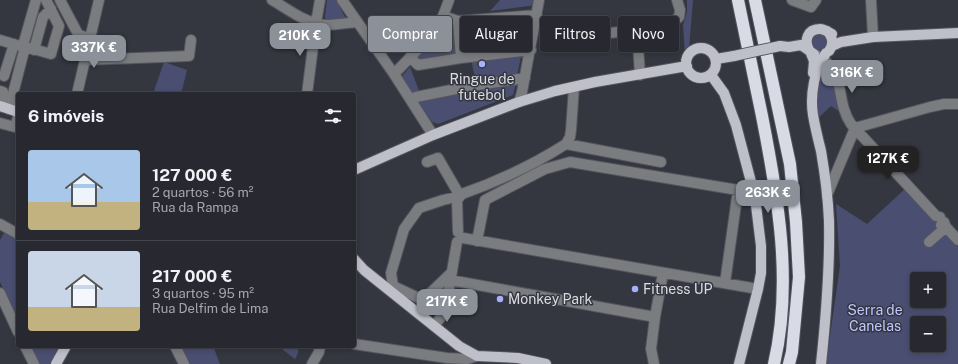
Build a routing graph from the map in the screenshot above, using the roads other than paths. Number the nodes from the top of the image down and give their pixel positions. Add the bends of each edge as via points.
1 (36, 0) edge
2 (60, 0) edge
3 (98, 0) edge
4 (272, 0) edge
5 (320, 0) edge
6 (342, 0) edge
7 (449, 0) edge
8 (539, 0) edge
9 (677, 0) edge
10 (738, 0) edge
11 (755, 0) edge
12 (792, 0) edge
13 (816, 0) edge
14 (871, 0) edge
15 (49, 5) edge
16 (537, 15) junction
17 (443, 16) edge
18 (679, 17) edge
19 (452, 19) edge
20 (458, 21) junction
21 (357, 22) junction
22 (316, 23) junction
23 (827, 32) junction
24 (958, 33) edge
25 (808, 35) junction
26 (873, 37) junction
27 (859, 38) junction
28 (89, 39) junction
29 (0, 40) edge
30 (191, 40) dead end
31 (532, 44) edge
32 (21, 46) junction
33 (780, 46) junction
34 (34, 50) junction
35 (415, 52) edge
36 (514, 52) edge
37 (531, 52) edge
38 (638, 52) edge
39 (821, 52) junction
40 (410, 57) junction
41 (461, 58) junction
42 (716, 59) junction
43 (85, 60) junction
44 (686, 66) junction
45 (394, 74) junction
46 (640, 75) junction
47 (711, 75) junction
48 (525, 78) junction
49 (2, 79) edge
50 (16, 80) junction
51 (574, 87) junction
52 (0, 91) edge
53 (77, 92) edge
54 (307, 92) edge
55 (416, 97) dead end
56 (519, 102) junction
57 (958, 104) edge
58 (8, 108) edge
59 (16, 122) edge
60 (0, 123) edge
61 (856, 128) junction
62 (433, 136) junction
63 (566, 144) junction
64 (427, 162) dead end
65 (661, 162) dead end
66 (356, 169) edge
67 (827, 195) junction
68 (460, 196) junction
69 (940, 221) junction
70 (0, 224) edge
71 (16, 233) edge
72 (459, 238) junction
73 (958, 240) edge
74 (477, 241) junction
75 (929, 242) dead end
76 (829, 247) junction
77 (356, 261) edge
78 (663, 273) junction
79 (451, 276) junction
80 (725, 283) junction
81 (758, 289) junction
82 (0, 293) edge
83 (655, 317) junction
84 (434, 326) junction
85 (16, 328) edge
86 (356, 344) edge
87 (459, 346) junction
88 (25, 348) edge
89 (65, 348) edge
90 (176, 348) edge
91 (320, 348) edge
92 (477, 356) junction
93 (451, 358) junction
94 (34, 364) edge
95 (56, 364) edge
96 (184, 364) edge
97 (312, 364) edge
98 (546, 364) edge
99 (654, 364) edge
100 (738, 364) edge
101 (774, 364) edge
102 (789, 364) edge
103 (820, 364) edge

1 - 32 street
2 - 28 street via 78,34
3 - 28 street
4 - 22 street
5 - 22 street
6 - 21 street
7 - 17 street
8 - 16 street
9 - 18 street
10 - 101 highway via 771,166 781,244 782,294
11 - 102 highway via 790,164 796,222 798,277
12 - 13 street via 811,7
14 - 26 street
15 - 34 street
15 - 34 street via 58,26 51,54
16 - 20 street
16 - 31 street
19 - 20 street
20 - 41 street
21 - 22 street via 325,25
21 - 45 street
22 - 54 street
23 - 25 main road via 817,29
23 - 27 main road via 841,37
23 - 39 main road via 832,38
24 - 26 main road
25 - 33 main road
25 - 39 main road via 806,43
26 - 27 main road
27 - 39 main road via 841,42
28 - 43 street
29 - 32 street
30 - 43 street via 189,56
32 - 34 street
32 - 49 street
32 - 50 street
33 - 39 main road via 801,45
33 - 42 main road, bridge
35 - 40 street
36 - 41 street
37 - 48 street
38 - 46 street
39 - 61 street via 837,77 844,111
39 - 67 main road via 812,106
39 - 76 main road via 814,61 809,109 821,172
40 - 41 street via 418,65
40 - 45 street
42 - 44 main road via 710,51 701,48 688,56
42 - 47 main road via 715,69
43 - 53 street
44 - 46 main road
44 - 47 main road via 695,77 704,78
45 - 62 street
46 - 51 main road
47 - 81 main road via 724,92 736,125 755,197 761,246
48 - 55 street
48 - 56 street
49 - 50 street
50 - 58 street
51 - 56 main road
51 - 63 street via 571,130
52 - 58 street via 3,92
56 - 62 main road
57 - 61 street via 930,107
59 - 60 street via 14,127
61 - 67 street
61 - 69 street
62 - 66 main road
63 - 65 street
63 - 68 street via 513,174
64 - 68 street via 438,158
67 - 76 main road
68 - 72 street via 457,200
68 - 79 street via 420,208 404,229 391,272 393,286 423,300
69 - 73 street
69 - 75 street
70 - 71 street
72 - 74 street
72 - 79 street
74 - 78 street
74 - 80 street via 485,200 545,169 570,162 738,190
76 - 103 main road via 825,330
77 - 84 main road
78 - 80 street
78 - 83 street
79 - 83 street
79 - 84 street via 444,312
80 - 81 street
81 - 100 main road
82 - 85 street
83 - 99 street via 652,348
84 - 87 main road
86 - 93 street
87 - 92 main road
87 - 93 street
88 - 94 street
89 - 95 main road
90 - 96 street
91 - 97 street
92 - 93 street via 467,359
92 - 98 main road via 518,358

